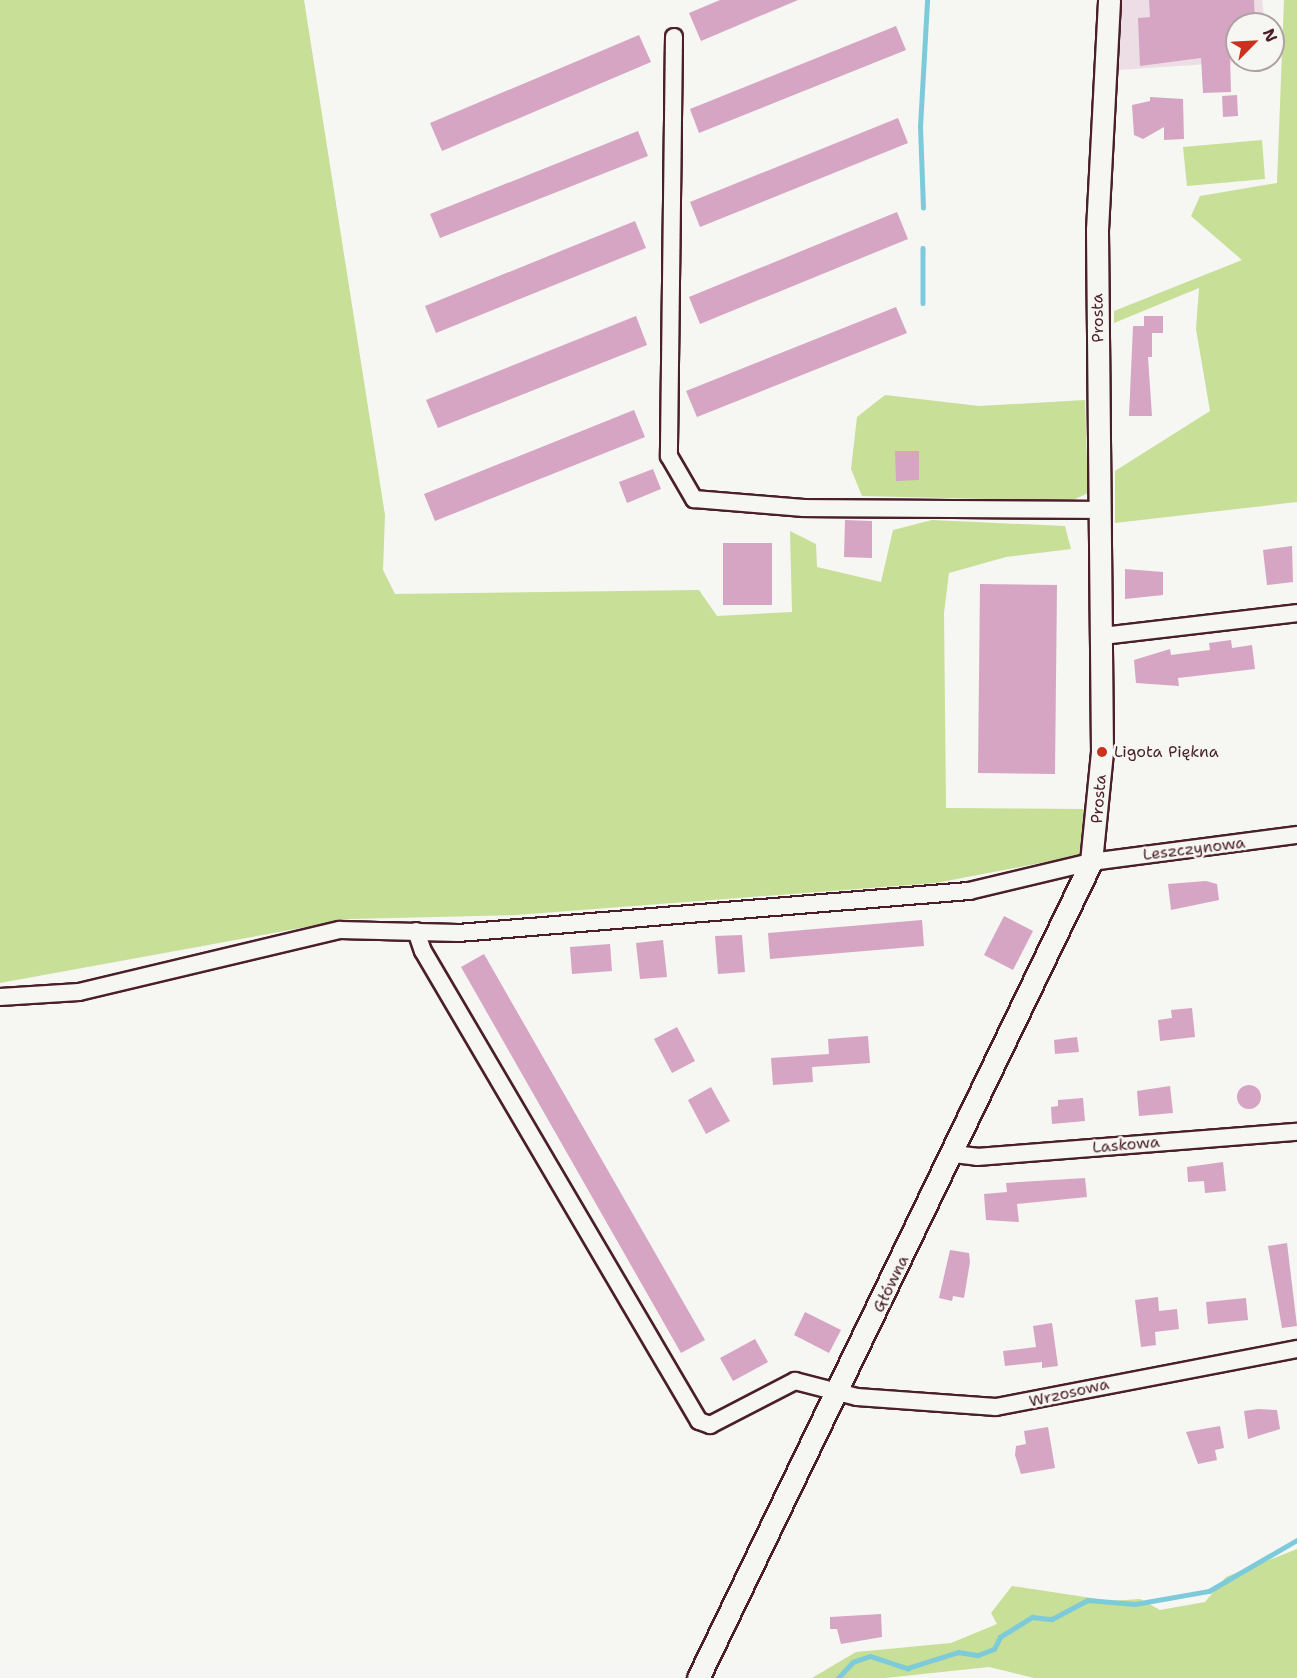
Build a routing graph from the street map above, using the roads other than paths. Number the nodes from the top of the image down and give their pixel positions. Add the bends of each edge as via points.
1 (1109, 0) edge
2 (674, 37) dead end
3 (1100, 510) junction
4 (1297, 613) edge
5 (1102, 636) junction
6 (1297, 835) edge
7 (1091, 862) junction
8 (1082, 888) joint
9 (416, 931) junction
10 (0, 996) edge
11 (1297, 1132) edge
12 (954, 1154) junction
13 (1297, 1349) edge
14 (838, 1394) junction
15 (698, 1678) edge

1 - 3 street, Prosta via 1097,230
2 - 3 street via 669,456 694,499 804,507
3 - 5 street, Prosta
4 - 5 street
5 - 7 street, Prosta via 1100,806
6 - 7 street, Leszczynowa
7 - 8 street, Prosta
7 - 9 street, Leszczynowa via 969,891 469,932
8 - 12 street, Główna
9 - 10 street, Leszczynowa via 315,933 79,992
9 - 14 street, Wrzosowa via 423,951 692,1416 710,1425 795,1381
11 - 12 street, Laskowa via 977,1157
12 - 14 street, Główna
13 - 14 street, Wrzosowa via 996,1407
14 - 15 street, Główna

